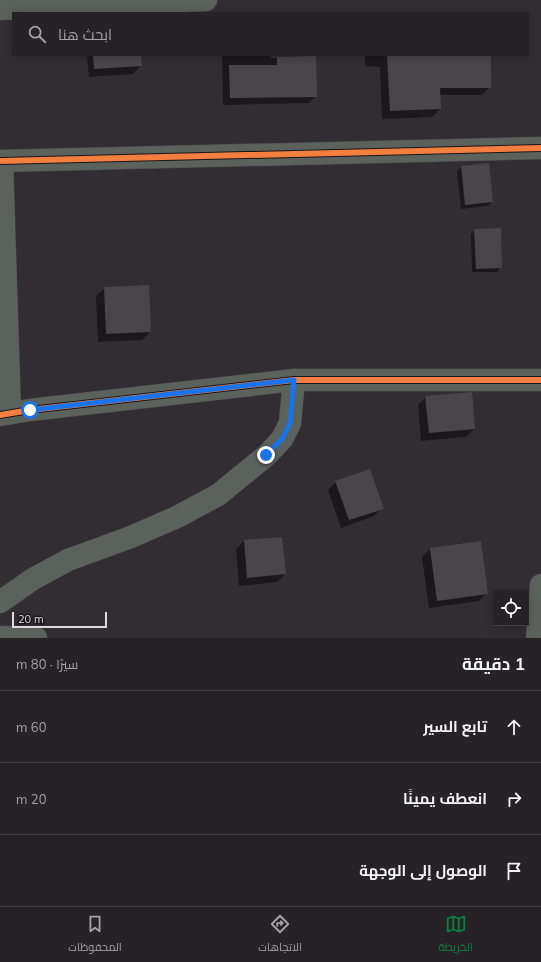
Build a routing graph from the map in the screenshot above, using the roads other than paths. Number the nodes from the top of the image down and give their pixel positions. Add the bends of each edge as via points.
1 (206, 0) edge
2 (0, 9) edge
3 (541, 148) edge
4 (1, 161) edge
5 (294, 380) junction
6 (541, 380) edge
7 (5, 414) edge
8 (541, 584) edge
9 (0, 602) edge
10 (0, 638) edge
11 (36, 638) edge
12 (537, 638) edge

1 - 2 street
3 - 4 street
4 - 7 street
5 - 6 street
5 - 7 street
5 - 9 street via 290,423 282,439 218,495 138,534 68,560 33,579
8 - 12 street
10 - 11 street

